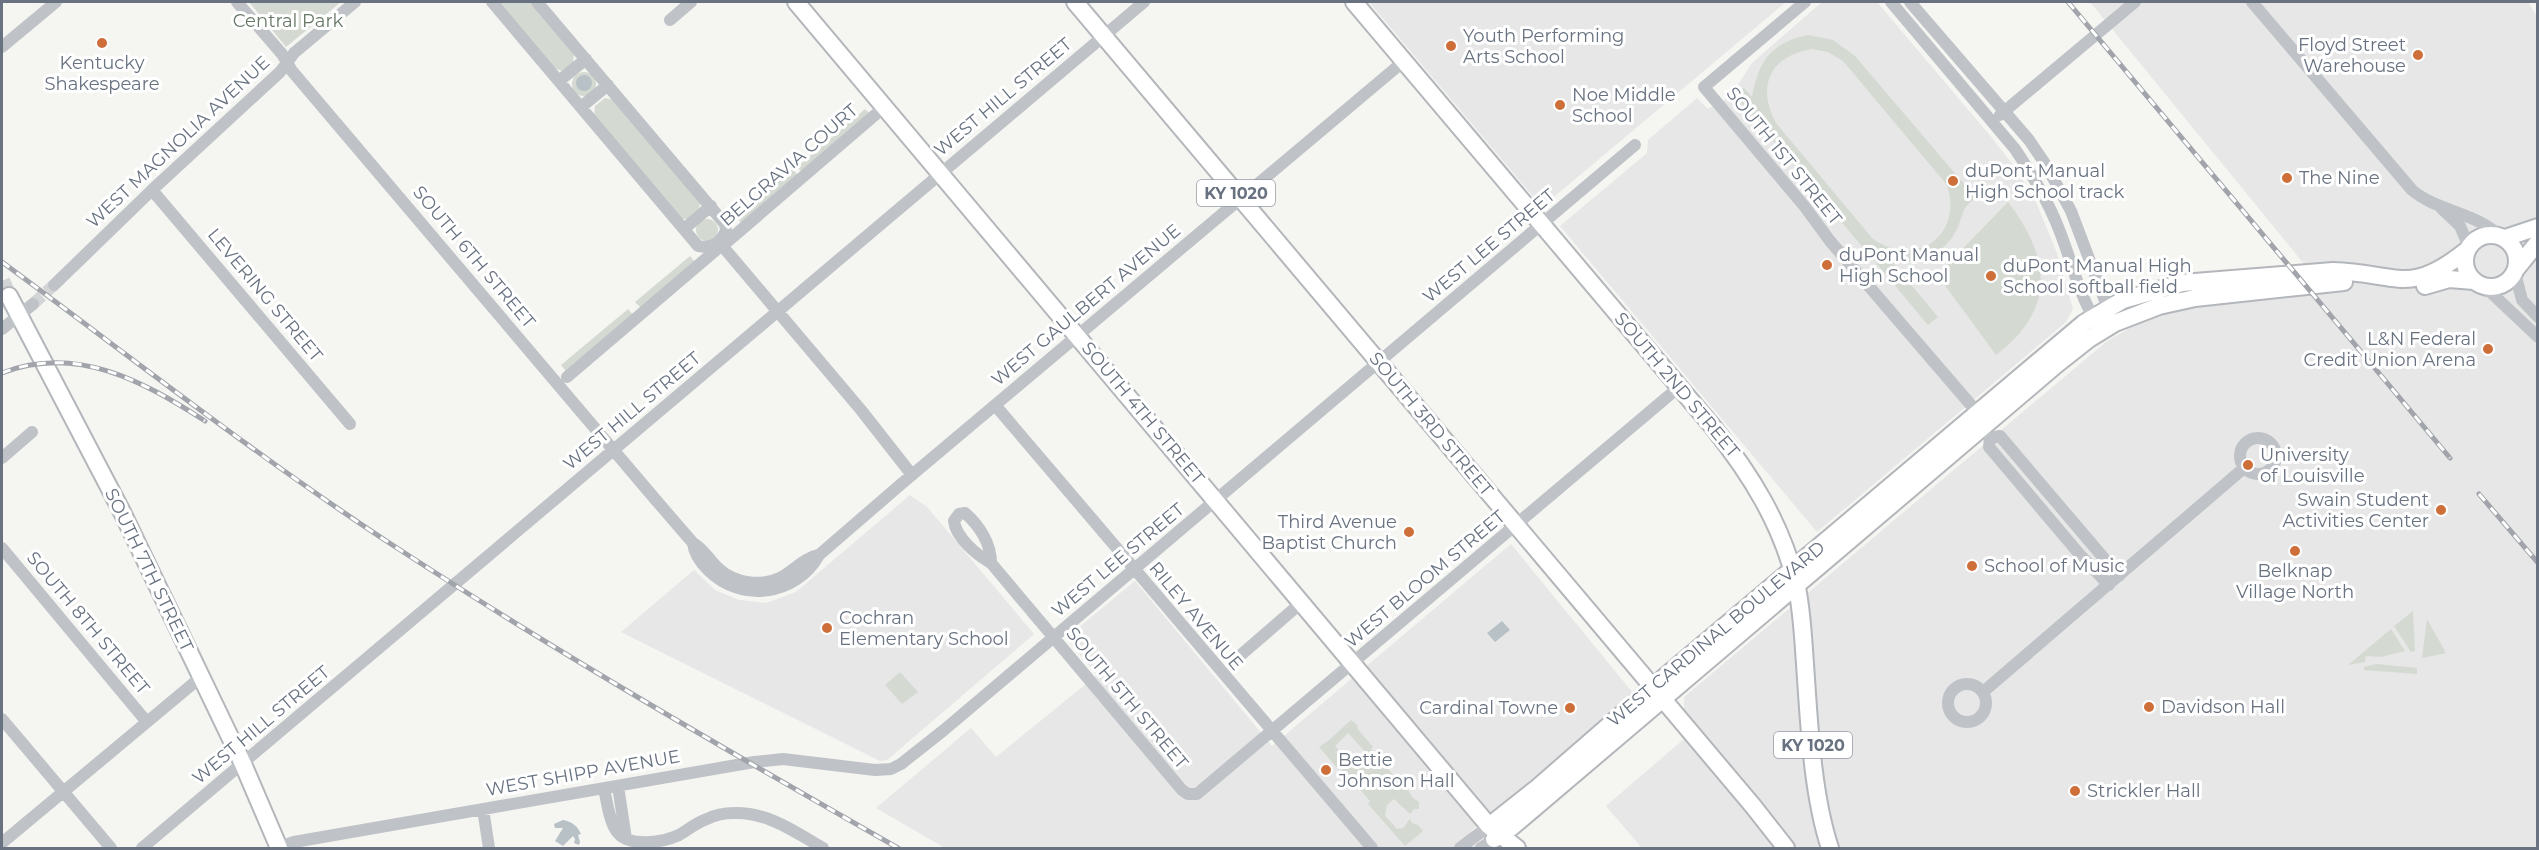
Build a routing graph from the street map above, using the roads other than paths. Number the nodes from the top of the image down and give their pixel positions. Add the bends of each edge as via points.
1 (56, 2) edge
2 (237, 2) edge
3 (355, 2) edge
4 (492, 2) edge
5 (537, 2) edge
6 (691, 2) edge
7 (796, 2) edge
8 (1075, 2) edge
9 (1144, 2) edge
10 (1354, 2) edge
11 (1804, 2) edge
12 (1891, 2) edge
13 (1910, 2) edge
14 (2135, 2) edge
15 (2252, 2) edge
16 (670, 20) dead end
17 (1103, 36) junction
18 (2, 47) edge
19 (586, 59) junction
20 (1404, 61) junction
21 (287, 64) junction
22 (560, 81) junction
23 (608, 85) junction
24 (581, 107) junction
25 (2004, 111) junction
26 (875, 115) dead end
27 (1992, 122) junction
28 (1635, 145) dead end
29 (941, 173) junction
30 (152, 190) junction
31 (1241, 199) junction
32 (711, 206) junction
33 (2439, 206) junction
34 (1542, 224) junction
35 (2538, 227) edge
36 (684, 229) junction
37 (2503, 237) junction
38 (2538, 242) edge
39 (720, 245) junction
40 (2468, 248) junction
41 (2516, 270) junction
42 (54, 285) tunnel mouth
43 (2484, 288) junction
44 (2415, 290) junction
45 (9, 296) tunnel mouth
46 (33, 304) tunnel mouth
47 (778, 311) junction
48 (20, 315) junction
49 (2538, 317) edge
50 (2105, 320) junction
51 (2, 329) edge
52 (1078, 336) junction
53 (2538, 337) edge
54 (1379, 362) junction
55 (567, 376) dead end
56 (1680, 387) junction
57 (995, 405) junction
58 (350, 424) dead end
59 (1980, 424) junction
60 (32, 432) dead end
61 (614, 450) junction
62 (2, 458) edge
63 (2244, 468) dead end
64 (912, 475) junction
65 (1216, 500) junction
66 (1517, 525) junction
67 (689, 538) joint
68 (2, 548) edge
69 (991, 563) dead end
70 (1134, 570) junction
71 (1794, 577) junction
72 (2114, 581) junction
73 (1302, 602) junction
74 (1053, 638) junction
75 (1235, 660) dead end
76 (1354, 664) junction
77 (201, 677) junction
78 (1983, 692) dead end
79 (1658, 693) junction
80 (2, 719) edge
81 (146, 721) junction
82 (1271, 733) junction
83 (243, 764) junction
84 (896, 767) joint
85 (618, 786) junction
86 (604, 788) junction
87 (63, 792) junction
88 (1193, 795) joint
89 (483, 809) junction
90 (626, 839) junction
91 (1493, 839) edge
92 (2, 843) edge
93 (278, 848) edge
94 (111, 849) edge
95 (142, 849) edge
96 (489, 849) edge
97 (823, 849) edge
98 (1372, 849) edge
99 (1460, 849) edge
100 (1517, 849) edge
101 (1786, 849) edge
102 (1830, 849) edge

1 - 18 street
2 - 21 street, SOUTH 6TH STREET
3 - 21 street, WEST MAGNOLIA AVENUE via 294,53
4 - 22 street
5 - 19 street
6 - 16 street
7 - 29 main road, SOUTH 4TH STREET
8 - 17 main road, SOUTH 3RD STREET / KY 1020
9 - 17 street, WEST HILL STREET
10 - 20 main road, SOUTH 2ND STREET / KY 1020
11 - 59 street, SOUTH 1ST STREET via 1704,87
12 - 27 street
13 - 25 street
14 - 25 street
15 - 33 street via 2407,186
17 - 29 street, WEST HILL STREET
17 - 31 main road, SOUTH 3RD STREET / KY 1020
19 - 22 street
19 - 23 street
20 - 31 street, WEST GAULBERT AVENUE
20 - 34 main road, SOUTH 2ND STREET / KY 1020
21 - 30 street, WEST MAGNOLIA AVENUE
21 - 61 street, SOUTH 6TH STREET
22 - 24 street
23 - 24 street
23 - 32 street
24 - 36 street
25 - 27 street
25 - 50 street via 2033,145 2060,189 2076,223
26 - 39 street, BELGRAVIA COURT
27 - 50 street via 2015,149 2047,202
28 - 34 street, WEST LEE STREET
29 - 47 street, WEST HILL STREET
29 - 52 main road, SOUTH 4TH STREET
30 - 42 street, WEST MAGNOLIA AVENUE
30 - 58 street, LEVERING STREET
31 - 52 street, WEST GAULBERT AVENUE
31 - 54 main road, SOUTH 3RD STREET / KY 1020
32 - 36 street
32 - 39 street via 726,229
33 - 37 street via 2483,223
33 - 40 street via 2460,226
34 - 54 street, WEST LEE STREET
34 - 56 main road, SOUTH 2ND STREET / KY 1020
35 - 37 main road
36 - 39 street via 698,246
37 - 40 main road via 2481,236
37 - 41 main road via 2515,249
38 - 41 main road
39 - 47 street
39 - 55 street, BELGRAVIA COURT
40 - 43 main road via 2466,270
40 - 50 main road via 2434,273 2417,279 2395,280 2333,271 2182,283 2123,300
41 - 43 main road via 2502,285
41 - 49 street via 2522,300
43 - 44 main road
43 - 44 main road via 2449,279
43 - 53 street
44 - 50 main road via 2331,282 2195,298
45 - 48 main road, SOUTH 7TH STREET
46 - 48 street
47 - 61 street, WEST HILL STREET
47 - 64 street
48 - 51 street
48 - 77 main road, SOUTH 7TH STREET via 117,502
50 - 59 main road, WEST CARDINAL BOULEVARD via 2052,368
52 - 57 street, WEST GAULBERT AVENUE
52 - 65 main road, SOUTH 4TH STREET
54 - 65 street, WEST LEE STREET
54 - 66 main road, SOUTH 3RD STREET / KY 1020
56 - 66 street, WEST BLOOM STREET
56 - 71 main road, SOUTH 2ND STREET / KY 1020 via 1744,466 1773,518
57 - 64 street, WEST GAULBERT AVENUE
57 - 70 street, RILEY AVENUE
59 - 71 main road, WEST CARDINAL BOULEVARD
59 - 72 street, SOUTH 1ST STREET via 2000,436
60 - 62 street
61 - 67 street, SOUTH 6TH STREET
61 - 83 street, WEST HILL STREET
63 - 72 street
64 - 67 street, WEST GAULBERT AVENUE via 802,574 787,585 766,592 749,592 715,577 694,553
65 - 70 street, WEST LEE STREET
65 - 73 main road, SOUTH 4TH STREET
66 - 76 street, WEST BLOOM STREET
66 - 79 main road, SOUTH 3RD STREET / KY 1020
68 - 81 street, SOUTH 8TH STREET
69 - 74 street, SOUTH 5TH STREET
70 - 74 street, WEST LEE STREET
70 - 82 street, RILEY AVENUE
71 - 79 main road, WEST CARDINAL BOULEVARD
71 - 102 main road, SOUTH 2ND STREET / KY 1020 via 1802,617 1818,792
72 - 78 street
73 - 75 street
73 - 76 main road, SOUTH 4TH STREET
74 - 84 street, WEST LEE STREET
74 - 88 street, SOUTH 5TH STREET via 1182,790
76 - 82 street, WEST BLOOM STREET
76 - 91 main road, SOUTH 4TH STREET
77 - 81 street
77 - 83 main road, SOUTH 7TH STREET
79 - 91 main road, WEST CARDINAL BOULEVARD via 1537,789
79 - 101 main road, SOUTH 3RD STREET / KY 1020
80 - 87 street
81 - 87 street
82 - 88 street, WEST BLOOM STREET via 1205,790
82 - 98 street, RILEY AVENUE
83 - 93 main road, SOUTH 7TH STREET
83 - 95 street, WEST HILL STREET
84 - 85 street, WEST SHIPP AVENUE via 875,770 783,759
85 - 86 street, WEST SHIPP AVENUE
85 - 90 street
86 - 89 street, WEST SHIPP AVENUE
86 - 90 street via 612,822
87 - 92 street
87 - 94 street
89 - 93 street, WEST SHIPP AVENUE
89 - 96 street
90 - 97 street via 655,841 677,836 705,819 744,813 777,822
91 - 99 street, WEST CARDINAL BOULEVARD
91 - 100 main road, SOUTH 4TH STREET

